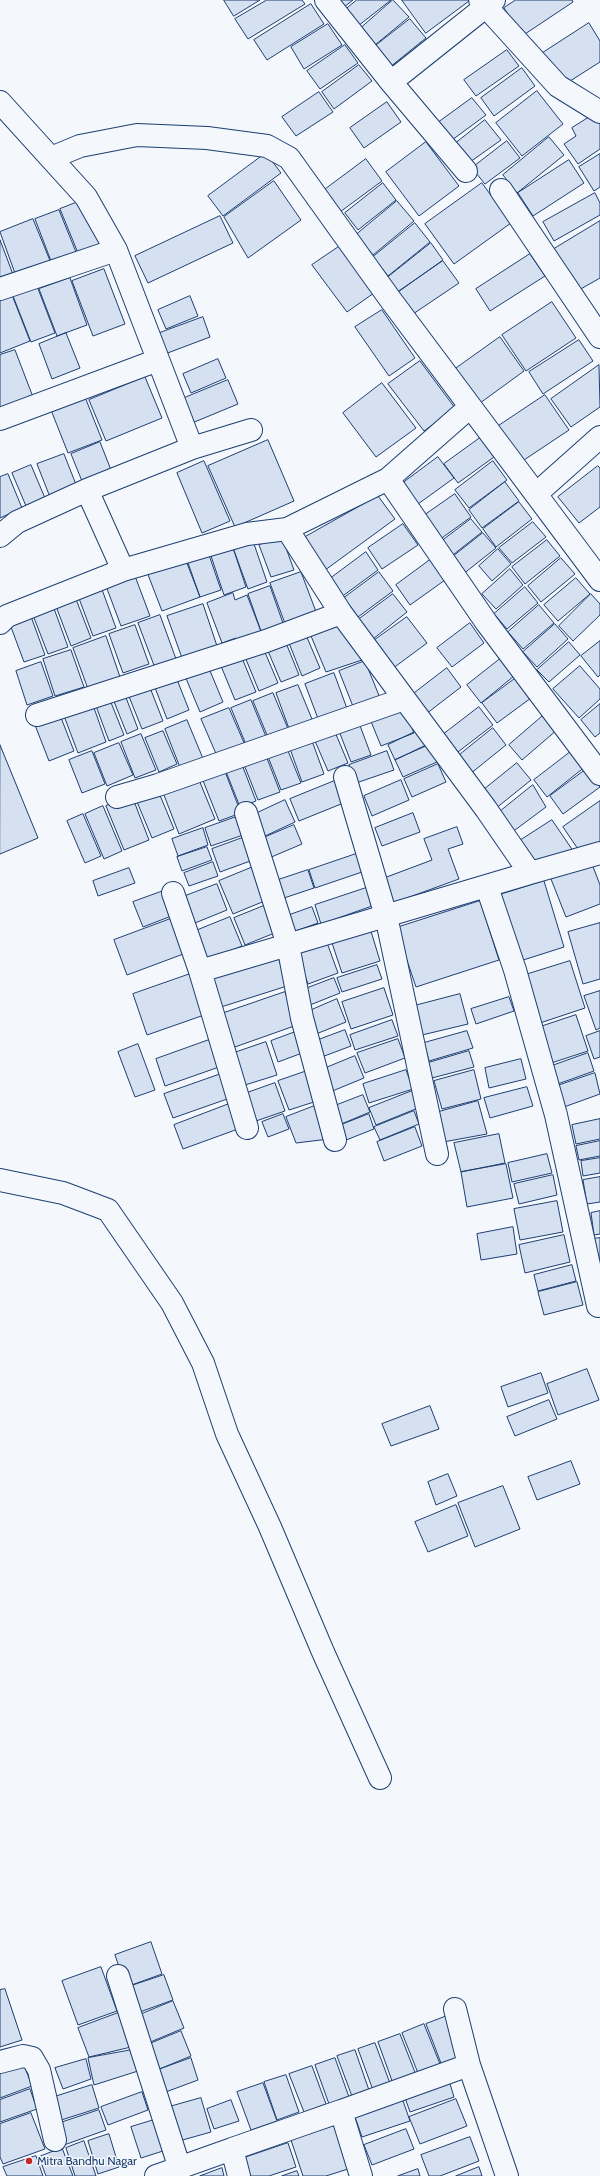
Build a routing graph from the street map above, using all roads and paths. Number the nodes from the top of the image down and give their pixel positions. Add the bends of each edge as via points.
1 (326, 0) edge
2 (486, 2) edge
3 (390, 82) junction
4 (0, 102) edge
5 (600, 112) edge
6 (51, 158) junction
7 (466, 171) dead end
8 (501, 190) dead end
9 (116, 250) junction
10 (0, 289) edge
11 (600, 337) edge
12 (158, 360) junction
13 (470, 407) junction
14 (0, 419) edge
15 (251, 430) dead end
16 (600, 437) edge
17 (192, 448) junction
18 (388, 479) junction
19 (87, 490) junction
20 (536, 494) junction
21 (287, 529) junction
22 (0, 536) edge
23 (123, 570) junction
24 (600, 580) edge
25 (341, 612) junction
26 (0, 623) edge
27 (404, 699) junction
28 (37, 715) dead end
29 (600, 774) edge
30 (345, 777) dead end
31 (117, 798) dead end
32 (246, 813) dead end
33 (600, 854) edge
34 (530, 873) junction
35 (487, 887) junction
36 (173, 893) dead end
37 (386, 916) junction
38 (288, 945) junction
39 (200, 971) junction
40 (248, 1128) dead end
41 (335, 1140) dead end
42 (437, 1154) dead end
43 (0, 1180) edge
44 (598, 1306) dead end
45 (380, 1778) dead end
46 (118, 1976) dead end
47 (455, 2009) dead end
48 (0, 2062) edge
49 (469, 2065) junction
50 (341, 2111) junction
51 (55, 2140) dead end
52 (232, 2149) junction
53 (180, 2169) junction
54 (156, 2176) edge
55 (240, 2176) edge
56 (361, 2176) edge
57 (507, 2176) edge

1 - 3 street
2 - 3 street
2 - 5 street via 558,86
3 - 7 street
4 - 6 street
6 - 9 street via 86,197
6 - 13 street via 80,146 137,135 207,138 267,146 289,158
8 - 11 street
9 - 10 street
9 - 12 street
12 - 14 street
12 - 17 street
13 - 18 street
13 - 20 street
15 - 17 street
16 - 20 street
17 - 19 street
18 - 21 street
18 - 29 street via 486,622
19 - 22 street via 16,522
19 - 23 street
20 - 24 street
21 - 23 street via 247,534
21 - 25 street
23 - 26 street via 7,616
25 - 27 street
25 - 28 street via 266,641
27 - 31 street
27 - 34 street
30 - 37 street
32 - 38 street
33 - 34 street
34 - 35 street
35 - 37 street
35 - 44 street via 515,970 556,1116
36 - 39 street
37 - 38 street
37 - 42 street
38 - 39 street
38 - 41 street via 302,1018
39 - 40 street
43 - 45 street via 64,1193 108,1210 172,1303 203,1363 226,1434 270,1527
46 - 53 street
47 - 49 street
48 - 51 street via 23,2056 32,2058 40,2070
49 - 50 street
49 - 57 street
50 - 52 street
50 - 56 street
52 - 53 street
52 - 55 street
53 - 54 street

